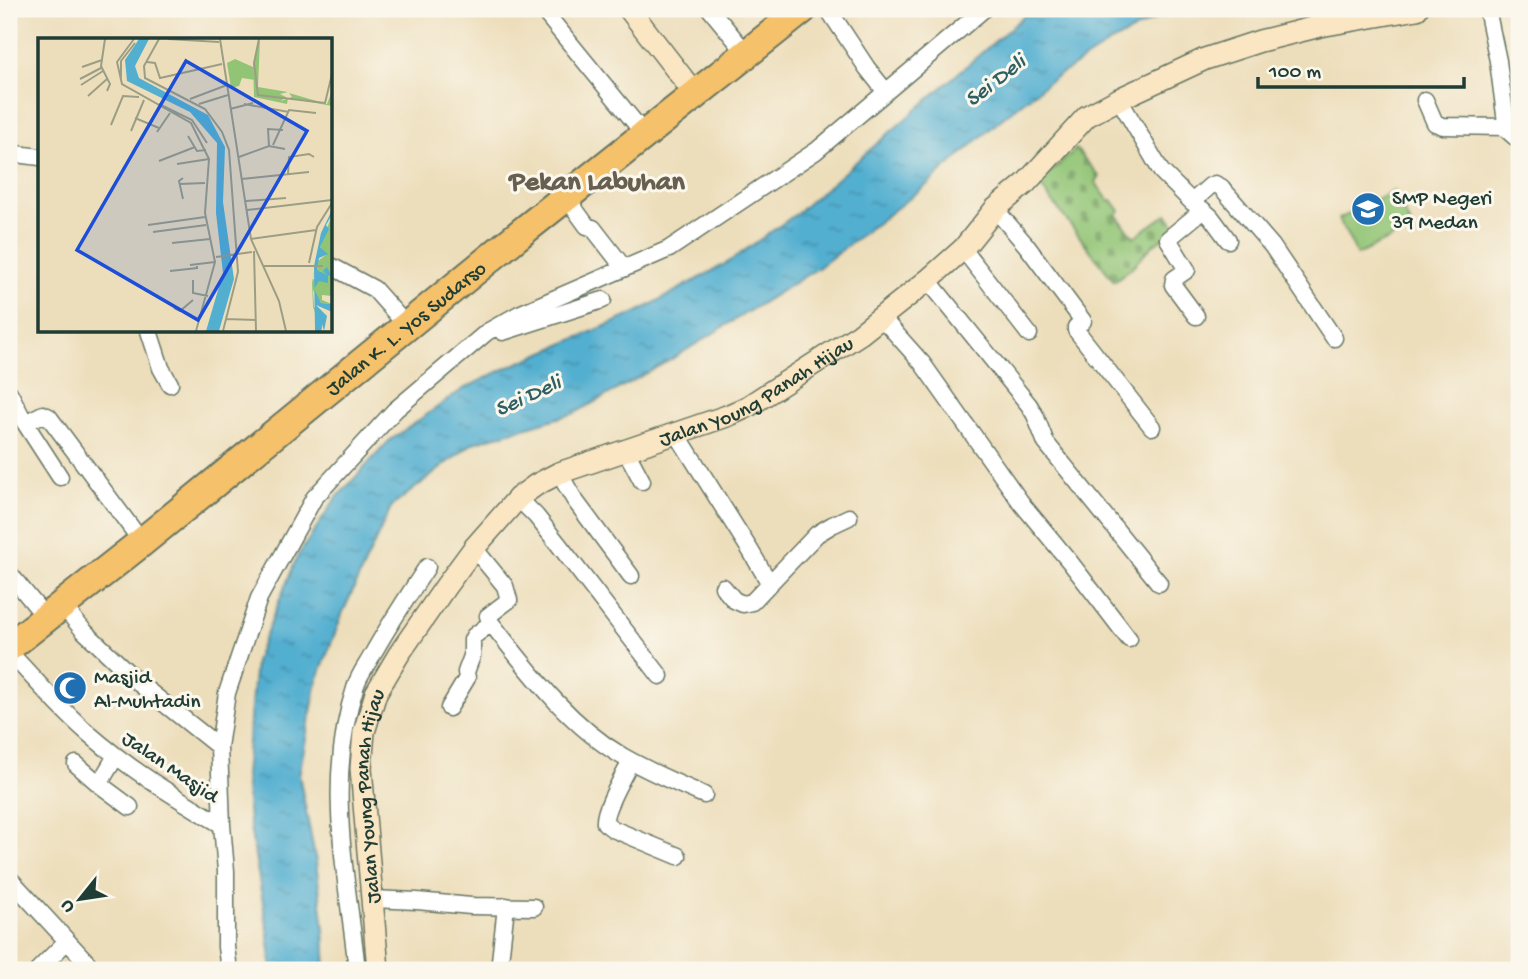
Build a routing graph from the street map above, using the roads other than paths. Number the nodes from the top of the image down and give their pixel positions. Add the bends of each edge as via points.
1 (542, 9) edge
2 (629, 9) edge
3 (710, 9) edge
4 (828, 9) edge
5 (984, 9) edge
6 (1417, 9) edge
7 (1487, 9) edge
8 (795, 11) edge
9 (746, 53) junction
10 (886, 92) junction
11 (695, 94) junction
12 (1119, 99) junction
13 (1425, 100) dead end
14 (1513, 132) edge
15 (645, 135) junction
16 (9, 153) edge
17 (38, 157) edge
18 (566, 197) junction
19 (1198, 206) junction
20 (995, 209) junction
21 (1228, 240) dead end
22 (963, 249) junction
23 (332, 267) edge
24 (624, 268) junction
25 (928, 281) junction
26 (603, 300) dead end
27 (1196, 316) dead end
28 (882, 318) junction
29 (406, 325) junction
30 (149, 332) edge
31 (1029, 334) dead end
32 (1334, 338) dead end
33 (475, 342) junction
34 (170, 384) dead end
35 (9, 392) edge
36 (25, 423) junction
37 (1152, 427) dead end
38 (677, 434) junction
39 (626, 451) junction
40 (559, 472) junction
41 (60, 477) dead end
42 (642, 481) dead end
43 (518, 498) junction
44 (849, 517) dead end
45 (142, 541) junction
46 (474, 548) junction
47 (427, 566) dead end
48 (9, 573) edge
49 (631, 576) dead end
50 (1160, 583) dead end
51 (770, 584) junction
52 (723, 587) dead end
53 (54, 612) junction
54 (491, 623) junction
55 (1129, 639) dead end
56 (9, 650) edge
57 (660, 676) dead end
58 (449, 708) dead end
59 (219, 747) junction
60 (116, 756) junction
61 (631, 761) junction
62 (76, 764) dead end
63 (99, 784) junction
64 (704, 795) dead end
65 (130, 807) dead end
66 (222, 825) junction
67 (678, 856) dead end
68 (9, 878) edge
69 (373, 899) junction
70 (506, 906) junction
71 (534, 906) dead end
72 (67, 941) junction
73 (38, 969) edge
74 (94, 970) edge
75 (229, 970) edge
76 (357, 970) edge
77 (378, 970) edge
78 (499, 970) edge

1 - 15 street
2 - 11 street
3 - 9 street
4 - 10 street
5 - 10 street
6 - 12 street, Jalan Young Panah Hijau via 1260,41 1205,59
7 - 14 street
8 - 9 highway, Jalan K. L. Yos Sudarso
9 - 11 highway, Jalan K. L. Yos Sudarso
10 - 24 street via 816,151 669,249
11 - 15 highway, Jalan K. L. Yos Sudarso
12 - 19 street via 1161,171
12 - 20 street, Jalan Young Panah Hijau via 1087,116 1026,183
13 - 14 street via 1435,123 1443,126
15 - 18 highway, Jalan K. L. Yos Sudarso
16 - 17 street
18 - 24 street
18 - 29 highway, Jalan K. L. Yos Sudarso
19 - 21 street
19 - 27 street via 1168,239 1187,270 1173,285
19 - 32 street via 1210,186 1221,187 1272,246
20 - 22 street, Jalan Young Panah Hijau
20 - 37 street via 1083,321 1076,330
22 - 25 street, Jalan Young Panah Hijau
22 - 31 street
23 - 29 street via 374,289
24 - 33 street via 519,314
25 - 28 street, Jalan Young Panah Hijau
25 - 50 street via 1029,405 1046,443
26 - 33 street
28 - 38 street, Jalan Young Panah Hijau via 747,407
28 - 55 street via 922,363 1022,504
29 - 45 highway, Jalan K. L. Yos Sudarso
30 - 34 street
33 - 59 street via 395,410 305,511 259,598 227,693
35 - 36 street
36 - 41 street
36 - 45 street via 43,414 48,417
38 - 39 street, Jalan Young Panah Hijau
38 - 51 street
39 - 40 street, Jalan Young Panah Hijau
39 - 42 street
40 - 43 street, Jalan Young Panah Hijau
40 - 49 street
43 - 46 street, Jalan Young Panah Hijau
43 - 57 street
44 - 51 street via 817,534
45 - 53 highway, Jalan K. L. Yos Sudarso
46 - 54 street via 505,586 509,600 488,616
46 - 69 street, Jalan Young Panah Hijau via 376,693 361,768
47 - 76 street via 356,683 343,737 341,844
48 - 53 street
51 - 52 street via 752,602 743,604
53 - 56 highway, Jalan K. L. Yos Sudarso
53 - 59 street via 83,630 141,685
54 - 58 street via 472,640 467,678
54 - 61 street via 576,721
56 - 60 street, Jalan Masjid via 86,732
59 - 66 street
60 - 63 street
60 - 66 street, Jalan Masjid
61 - 64 street
61 - 67 street via 605,823
62 - 63 street
63 - 65 street
66 - 75 street
68 - 72 street
69 - 70 street
69 - 77 street, Jalan Young Panah Hijau
70 - 71 street
70 - 78 street
72 - 73 street
72 - 74 street

